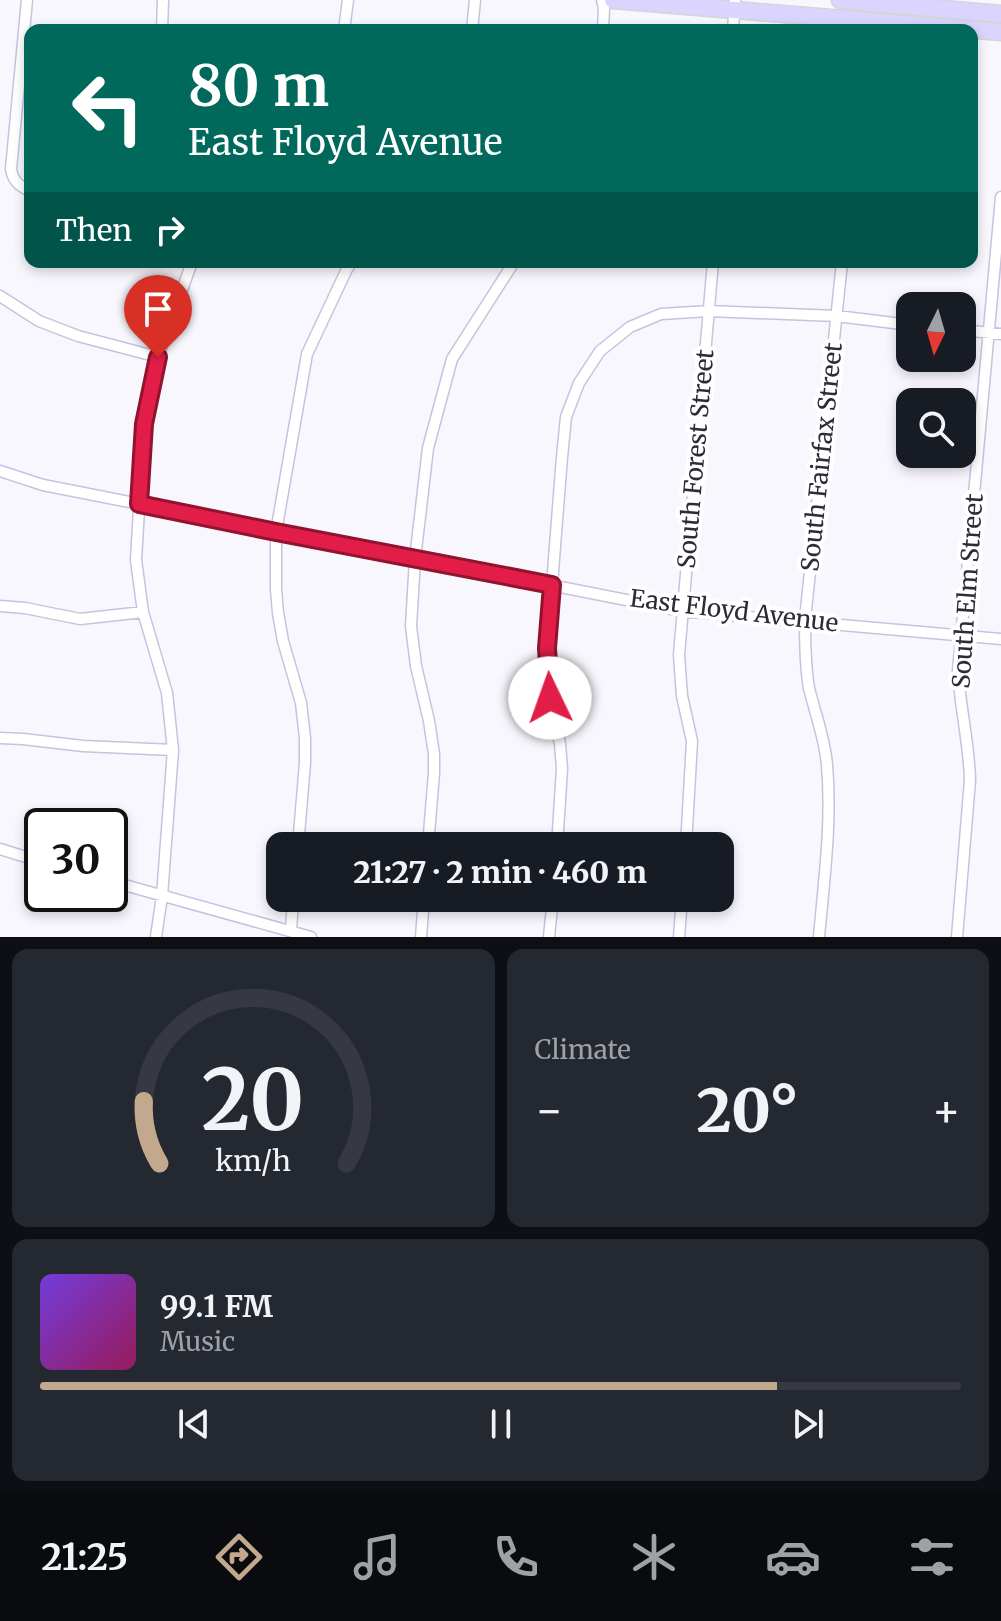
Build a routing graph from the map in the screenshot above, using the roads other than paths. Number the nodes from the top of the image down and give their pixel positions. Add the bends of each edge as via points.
1 (27, 0) edge
2 (163, 0) edge
3 (348, 0) edge
4 (475, 0) edge
5 (602, 0) edge
6 (613, 0) edge
7 (840, 0) edge
8 (868, 2) junction
9 (907, 3) edge
10 (735, 5) edge
11 (1001, 14) edge
12 (25, 24) edge
13 (162, 24) edge
14 (345, 24) edge
15 (473, 24) edge
16 (603, 24) edge
17 (858, 24) edge
18 (864, 24) edge
19 (978, 31) edge
20 (24, 32) edge
21 (1001, 32) edge
22 (24, 187) edge
23 (1001, 197) edge
24 (190, 268) edge
25 (348, 268) edge
26 (510, 268) edge
27 (713, 268) edge
28 (841, 268) edge
29 (0, 296) edge
30 (709, 311) junction
31 (837, 316) junction
32 (896, 323) edge
33 (995, 334) edge
34 (158, 357) junction
35 (0, 471) edge
36 (139, 504) junction
37 (276, 532) junction
38 (415, 559) junction
39 (552, 585) junction
40 (0, 606) edge
41 (682, 611) junction
42 (143, 612) junction
43 (805, 620) junction
44 (960, 636) junction
45 (1001, 639) edge
46 (0, 738) edge
47 (173, 750) junction
48 (299, 832) edge
49 (429, 832) edge
50 (558, 832) edge
51 (687, 832) edge
52 (0, 849) edge
53 (24, 857) edge
54 (128, 886) edge
55 (162, 896) junction
56 (292, 912) edge
57 (423, 912) edge
58 (552, 912) edge
59 (681, 912) edge
60 (291, 931) junction
61 (156, 937) edge
62 (311, 937) edge
63 (421, 937) edge
64 (549, 937) edge
65 (679, 937) edge
66 (819, 937) edge
67 (957, 937) edge

1 - 12 street
2 - 13 street
3 - 14 street
4 - 15 street
5 - 16 street
6 - 10 highway
7 - 8 highway
8 - 9 highway
8 - 18 street
9 - 11 highway
10 - 17 highway
19 - 21 highway
20 - 22 street via 11,169
23 - 33 street, South Elm Street
24 - 34 street
25 - 37 street via 307,354
26 - 38 street via 452,359 428,448
27 - 30 street, South Forest Street
28 - 31 street, South Fairfax Street
29 - 34 street via 39,321
30 - 31 street
30 - 39 street via 661,314 630,327 600,351 579,383 566,417
30 - 41 street, South Forest Street
31 - 32 street
31 - 43 street, South Fairfax Street
33 - 44 street, South Elm Street
34 - 36 street via 144,424
35 - 36 street, East Floyd Avenue
36 - 37 street, East Floyd Avenue
36 - 42 street via 136,560
37 - 38 street, East Floyd Avenue
37 - 48 street via 278,613 305,738
38 - 39 street, East Floyd Avenue
38 - 49 street via 413,647 434,754
39 - 41 street, East Floyd Avenue
39 - 50 street via 547,648 562,769
40 - 42 street via 80,619
41 - 43 street, East Floyd Avenue
41 - 51 street, South Forest Street via 682,696 692,741
42 - 47 street via 167,693
43 - 44 street, East Floyd Avenue
43 - 66 street, South Fairfax Street via 809,684 829,787
44 - 45 street, East Floyd Avenue
44 - 67 street, South Elm Street via 958,671 970,780
46 - 47 street
47 - 55 street
52 - 53 street
54 - 55 street
55 - 60 street
55 - 61 street
56 - 60 street
57 - 63 street
58 - 64 street
59 - 65 street
60 - 62 street

